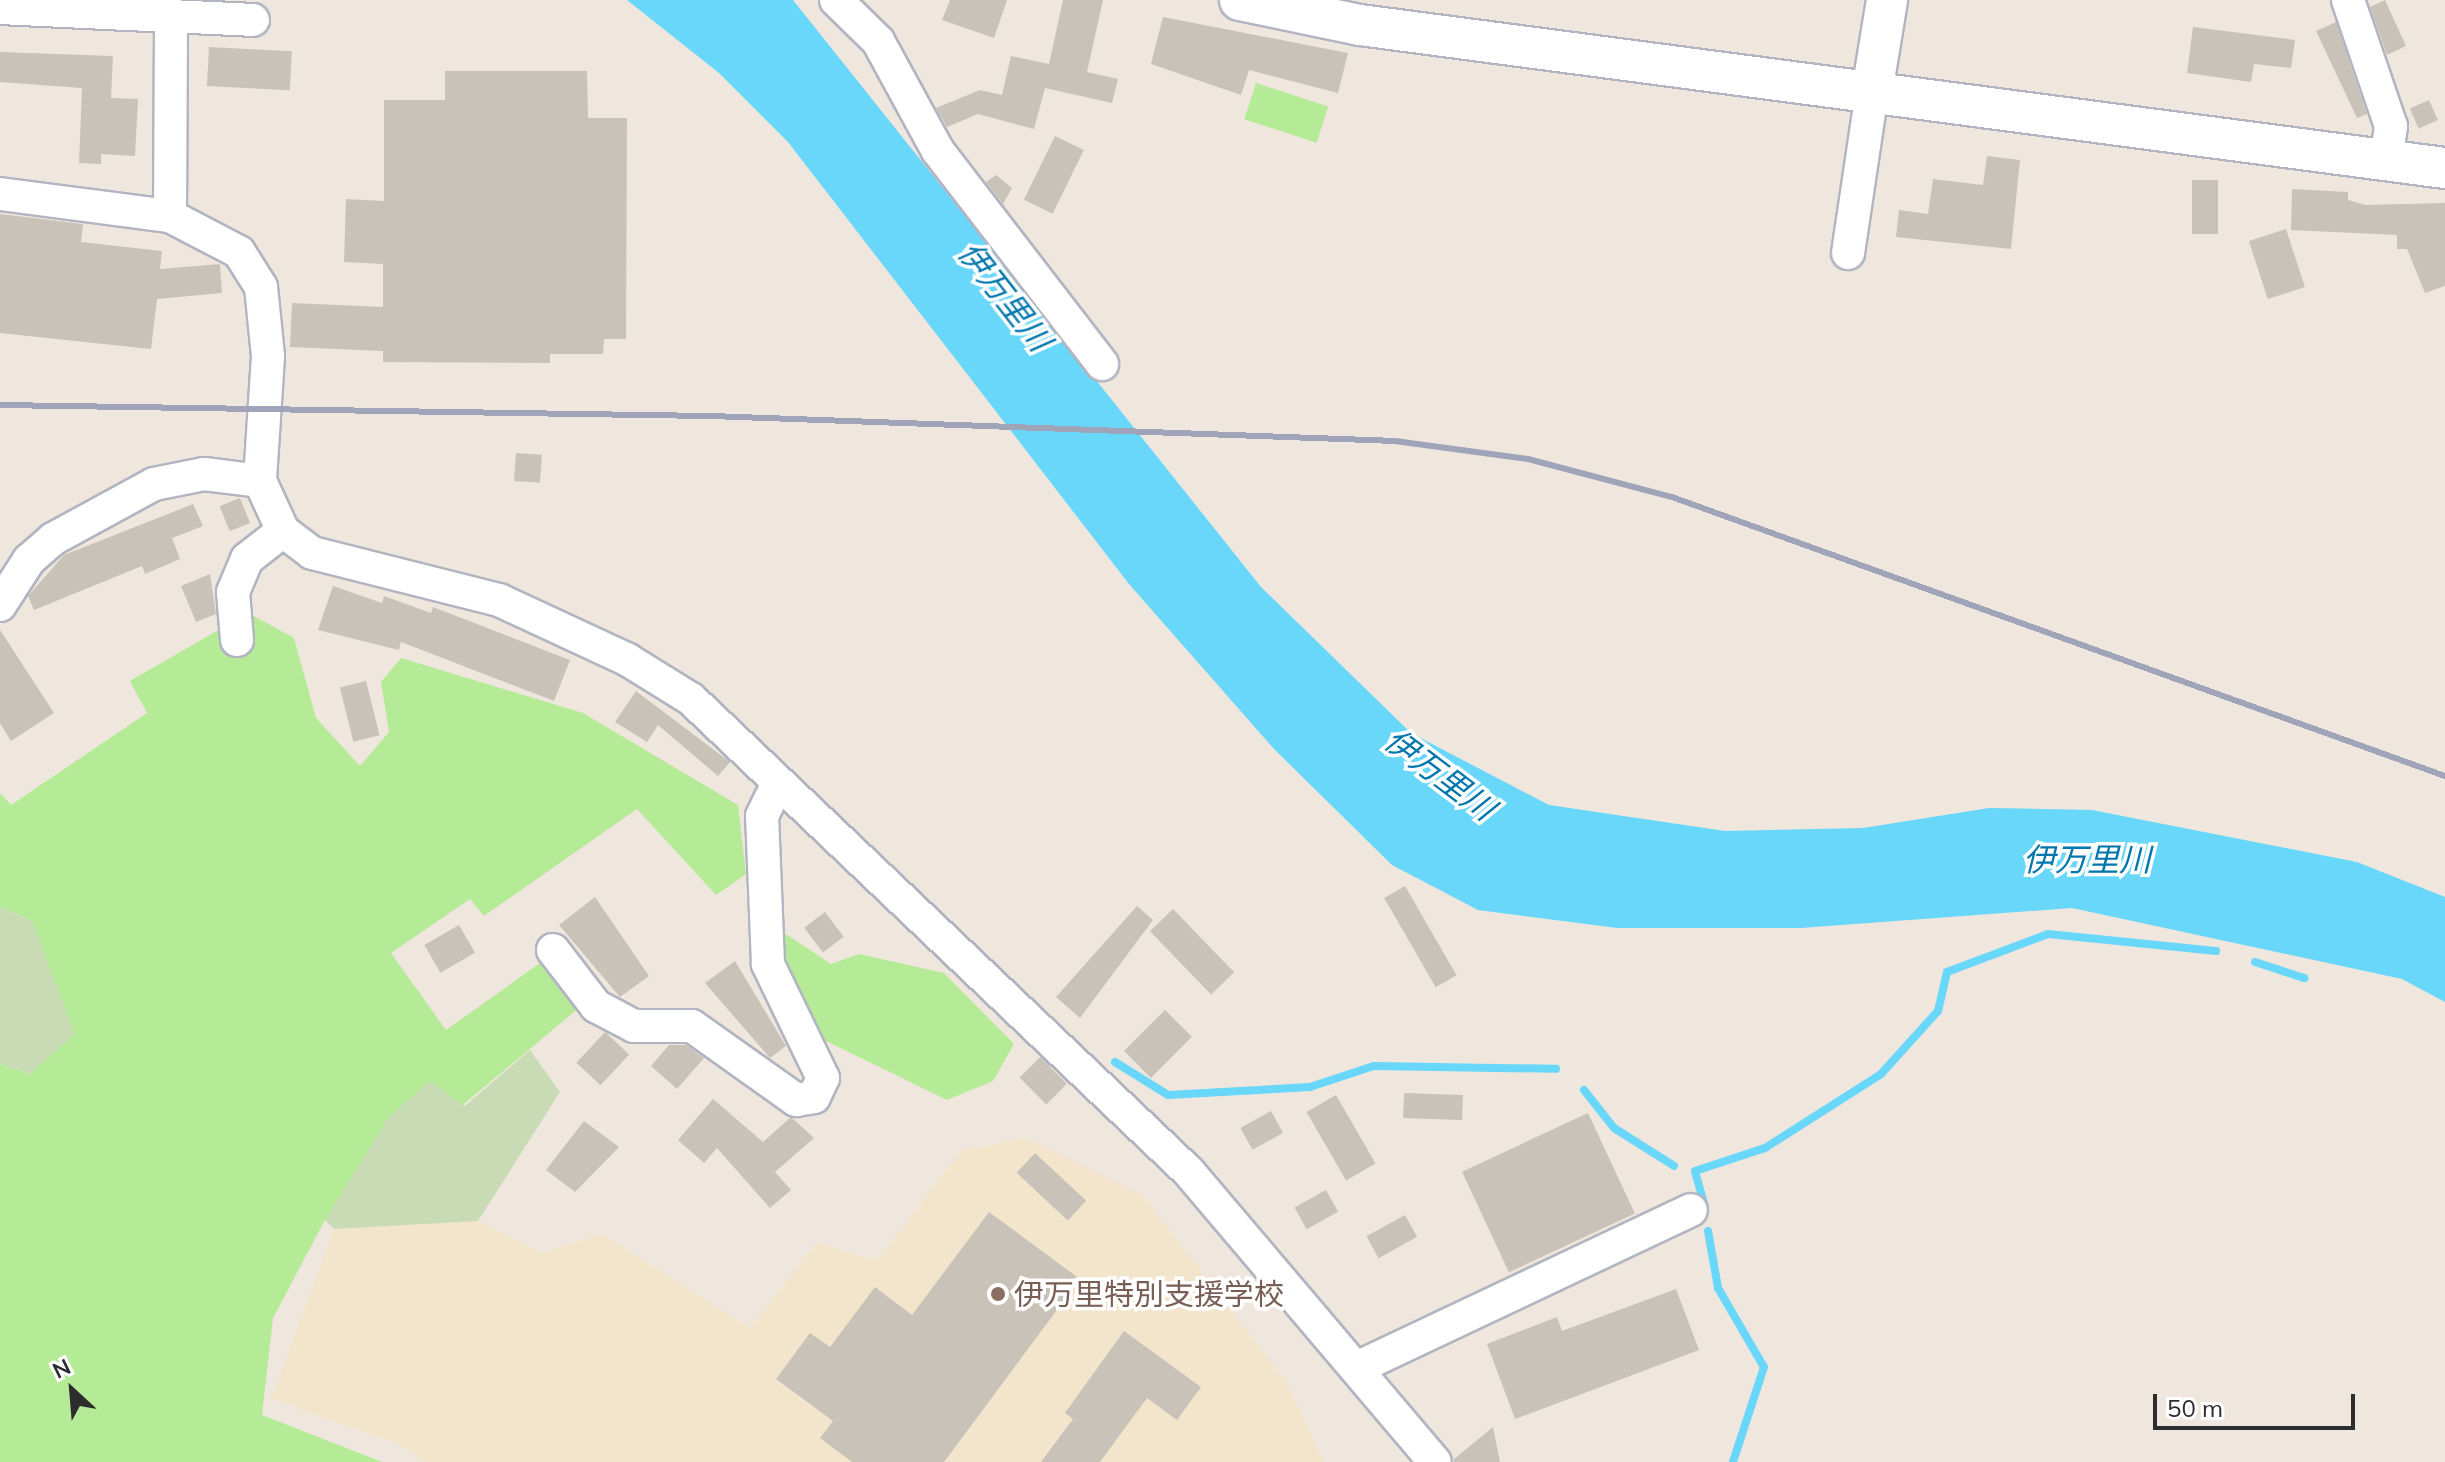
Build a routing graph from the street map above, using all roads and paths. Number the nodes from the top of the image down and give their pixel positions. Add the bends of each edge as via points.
1 (836, 0) edge
2 (1240, 0) edge
3 (1887, 0) edge
4 (2348, 0) edge
5 (0, 8) edge
6 (171, 16) junction
7 (253, 20) dead end
8 (1872, 92) junction
9 (2386, 163) junction
10 (2445, 168) edge
11 (0, 194) edge
12 (170, 216) junction
13 (1848, 253) dead end
14 (1102, 364) dead end
15 (260, 481) junction
16 (283, 531) junction
17 (0, 605) edge
18 (237, 640) dead end
19 (778, 783) junction
20 (553, 950) dead end
21 (1691, 1210) dead end
22 (1359, 1367) junction
23 (1435, 1462) edge

1 - 14 street via 878,41 938,151
2 - 8 street via 1360,25
3 - 8 street
4 - 9 street via 2391,126
5 - 6 street
6 - 7 street
6 - 12 street
8 - 9 street
8 - 13 street
9 - 10 street
11 - 12 street
12 - 15 street via 239,252 261,287 268,372
15 - 16 street
15 - 17 street via 204,474 154,484 53,539 29,560
16 - 18 street via 247,559 233,592
16 - 19 street via 312,553 499,600 628,660 691,699
19 - 20 street via 762,816 768,964 823,1078 814,1097 796,1100 692,1026 634,1026 596,1006
19 - 22 street via 1189,1172
21 - 22 street
22 - 23 street

